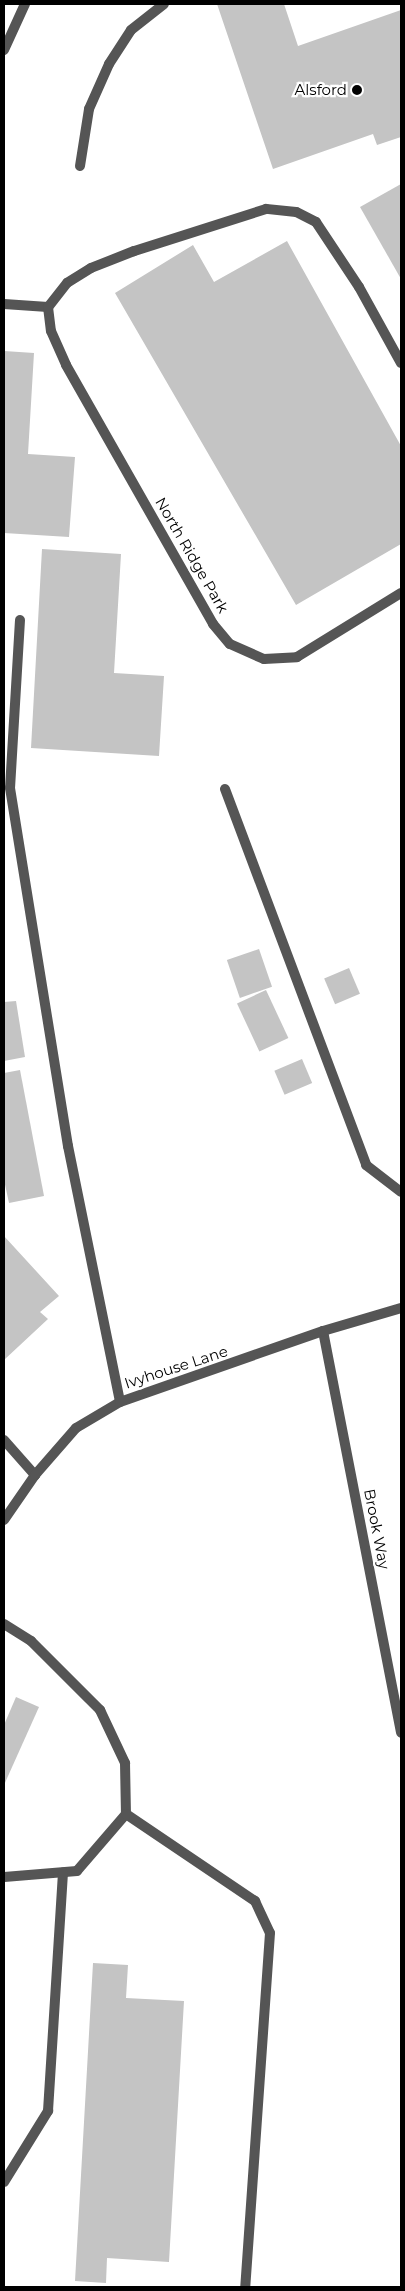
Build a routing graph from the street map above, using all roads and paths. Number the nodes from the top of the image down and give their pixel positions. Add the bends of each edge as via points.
1 (25, 4) edge
2 (164, 4) edge
3 (4, 50) edge
4 (80, 166) dead end
5 (4, 304) edge
6 (48, 307) junction
7 (401, 363) edge
8 (401, 593) edge
9 (20, 620) dead end
10 (226, 789) dead end
11 (401, 1192) edge
12 (401, 1308) edge
13 (323, 1331) junction
14 (120, 1402) junction
15 (4, 1440) edge
16 (35, 1475) junction
17 (4, 1520) edge
18 (4, 1624) edge
19 (401, 1732) edge
20 (126, 1814) junction
21 (63, 1872) junction
22 (4, 1877) edge
23 (4, 2182) edge
24 (245, 2287) edge

1 - 3 street
2 - 4 street via 131,30 109,64 89,109
5 - 6 street
6 - 7 street via 67,283 91,268 134,251 266,209 296,212 316,222 359,287
6 - 8 street, North Ridge Park via 51,331 66,365 213,624 230,644 264,659 297,658
9 - 14 street via 10,788 68,1146
10 - 11 street via 366,1165
12 - 13 street, Ivyhouse Lane
13 - 14 street, Ivyhouse Lane
13 - 19 street, Brook Way
14 - 16 street, Ivyhouse Lane via 76,1428
15 - 16 street
16 - 17 street, Ivyhouse Lane
18 - 20 street via 31,1641 100,1710 125,1763
20 - 21 street via 77,1872
20 - 24 street via 255,1901 270,1933
21 - 22 street
21 - 23 street via 48,2111

